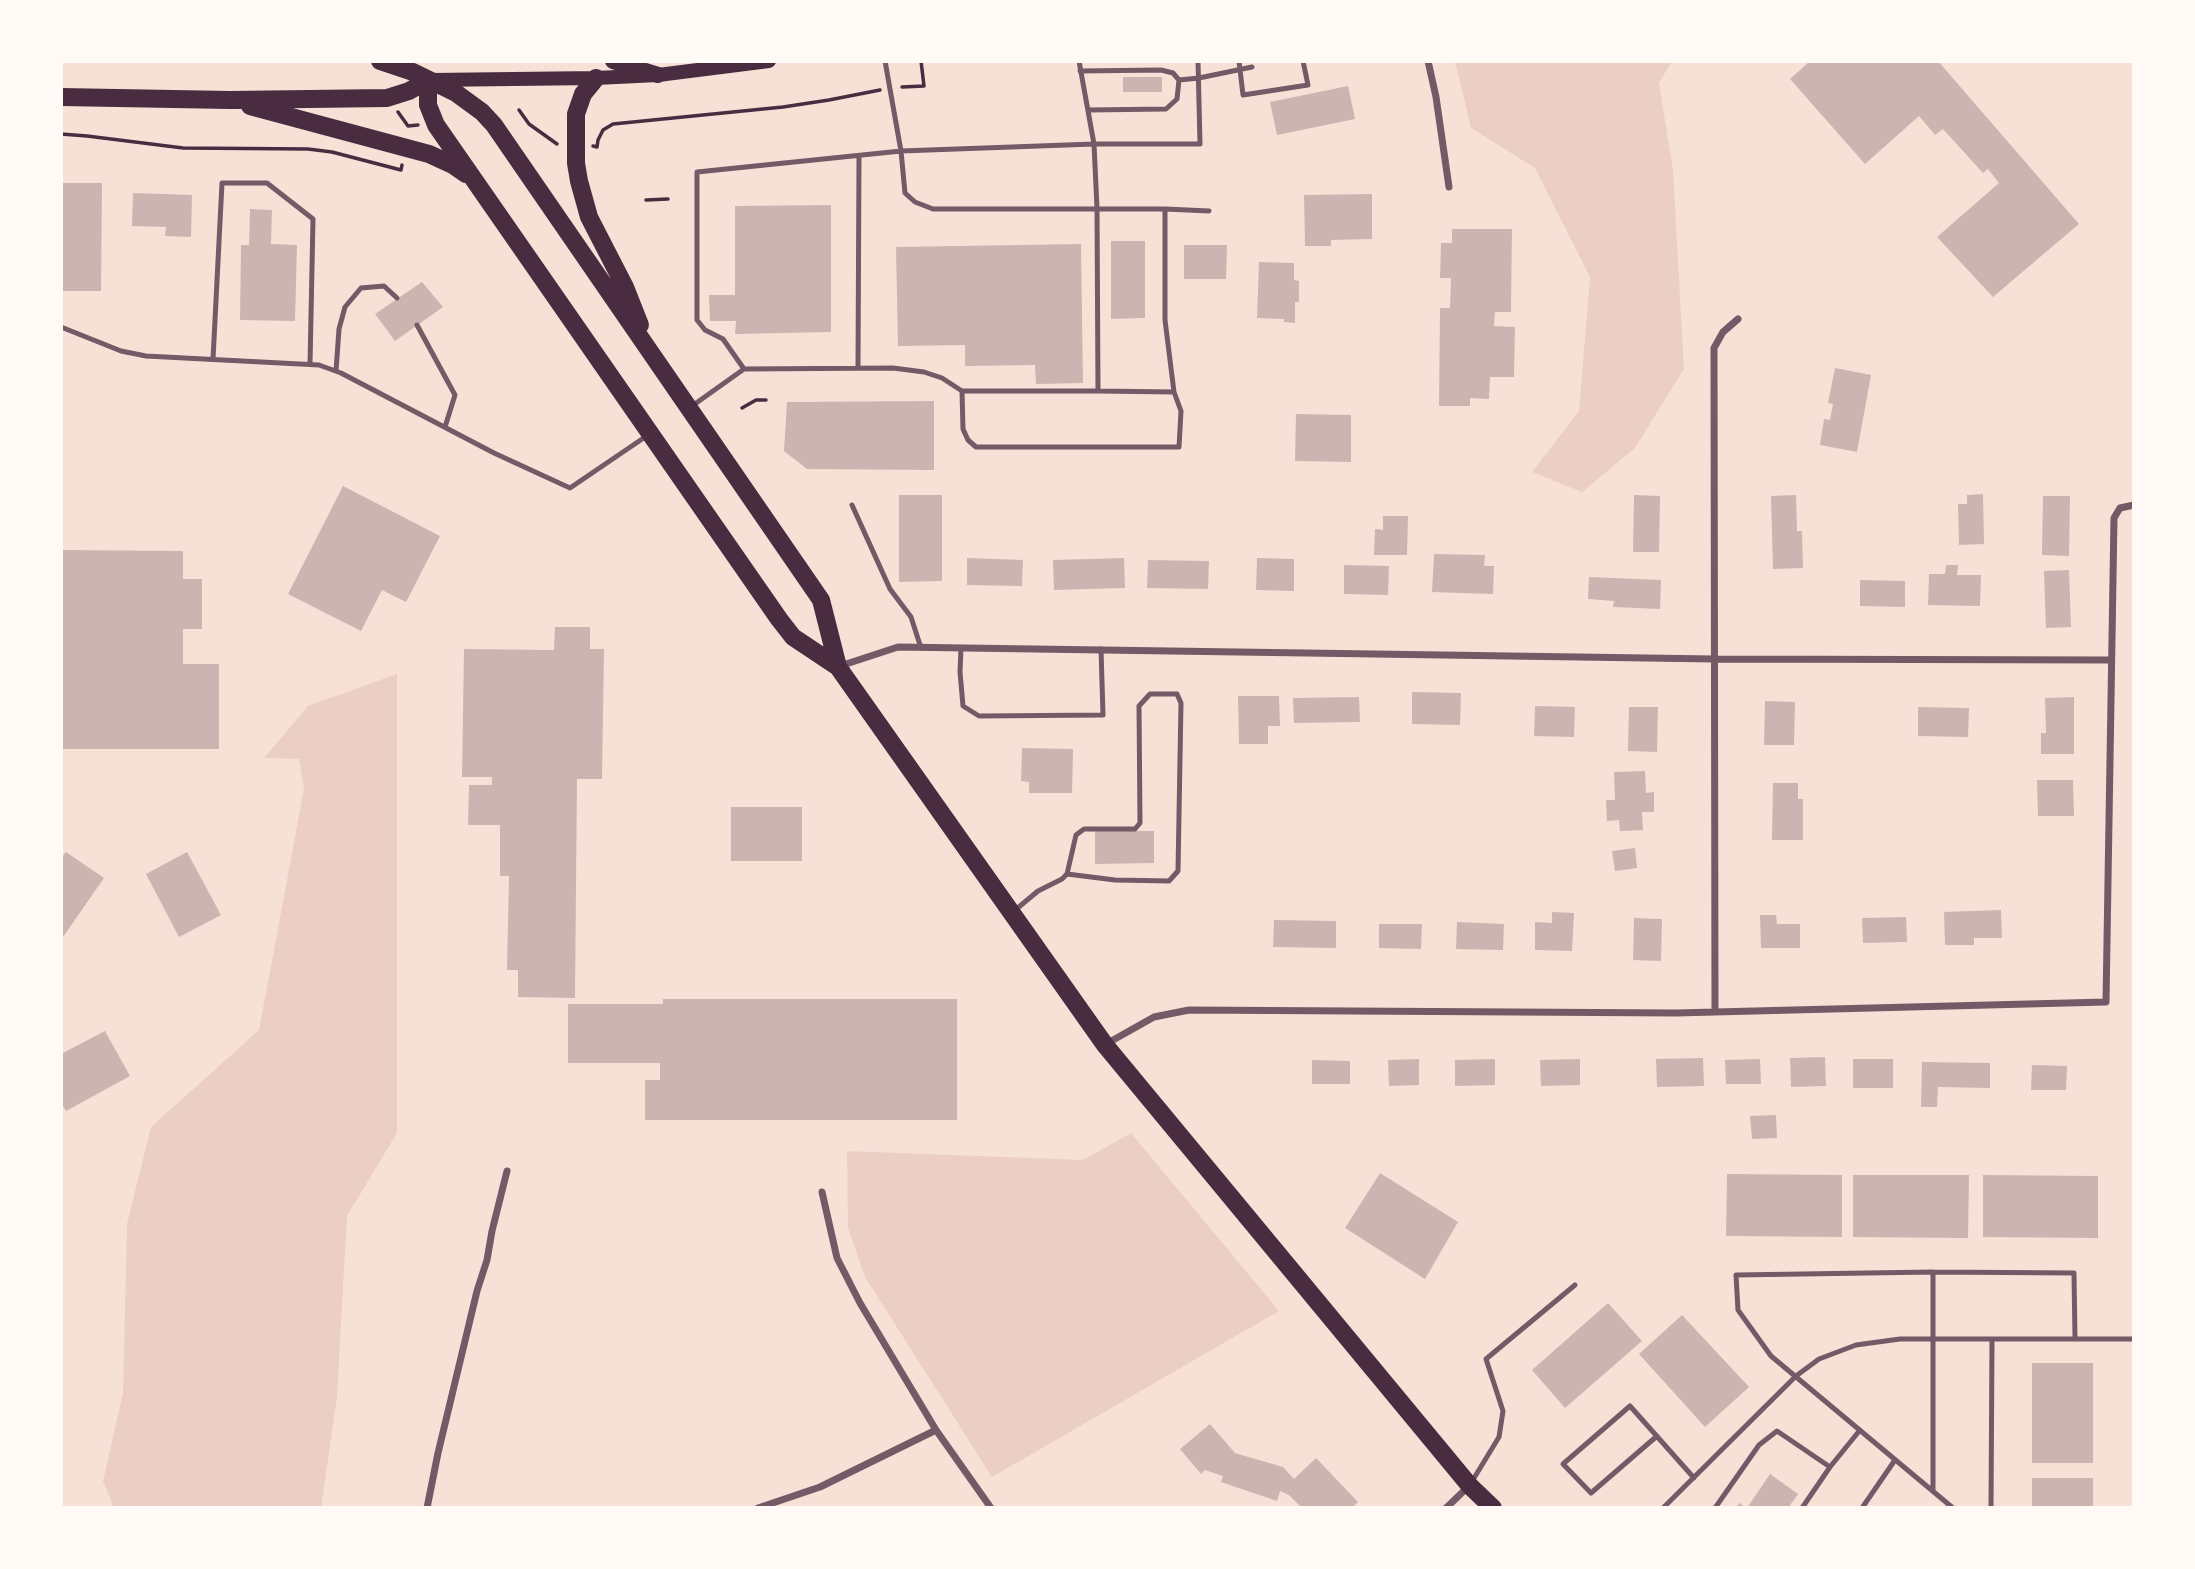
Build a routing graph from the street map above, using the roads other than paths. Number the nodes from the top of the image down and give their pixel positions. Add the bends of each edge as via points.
1 (380, 61) edge
2 (416, 61) edge
3 (613, 61) edge
4 (769, 61) edge
5 (885, 61) edge
6 (1079, 61) edge
7 (1198, 61) edge
8 (1239, 61) edge
9 (1303, 61) edge
10 (1428, 61) edge
11 (1252, 67) dead end
12 (1240, 69) junction
13 (1080, 71) junction
14 (658, 75) junction
15 (596, 78) junction
16 (1199, 78) junction
17 (428, 80) junction
18 (1179, 80) junction
19 (61, 97) edge
20 (230, 100) junction
21 (1088, 110) junction
22 (1094, 144) junction
23 (901, 152) junction
24 (859, 156) junction
25 (477, 184) junction
26 (1449, 187) dead end
27 (1097, 208) junction
28 (1165, 209) junction
29 (1209, 211) dead end
30 (397, 299) dead end
31 (1738, 319) dead end
32 (417, 325) dead end
33 (61, 327) edge
34 (644, 342) junction
35 (213, 359) junction
36 (310, 364) junction
37 (858, 368) junction
38 (744, 369) junction
39 (336, 371) junction
40 (962, 391) junction
41 (1098, 391) junction
42 (1174, 392) junction
43 (690, 408) junction
44 (445, 427) junction
45 (650, 433) junction
46 (852, 505) dead end
47 (2134, 505) edge
48 (921, 648) junction
49 (961, 648) junction
50 (1101, 649) junction
51 (1714, 659) junction
52 (2110, 660) junction
53 (838, 667) junction
54 (1067, 874) junction
55 (1012, 913) junction
56 (1715, 1012) junction
57 (1105, 1045) junction
58 (507, 1171) dead end
59 (822, 1192) dead end
60 (1933, 1272) junction
61 (1575, 1285) dead end
62 (1933, 1339) junction
63 (1993, 1339) junction
64 (2075, 1339) junction
65 (2134, 1339) edge
66 (1796, 1377) junction
67 (936, 1430) junction
68 (1860, 1430) junction
69 (1657, 1436) junction
70 (1895, 1460) junction
71 (1830, 1467) junction
72 (1694, 1478) junction
73 (1470, 1486) junction
74 (1933, 1491) junction
75 (428, 1506) edge
76 (438, 1508) edge
77 (758, 1508) edge
78 (991, 1508) edge
79 (1446, 1508) edge
80 (1493, 1508) edge
81 (1664, 1508) edge
82 (1715, 1508) edge
83 (1802, 1508) edge
84 (1863, 1508) edge
85 (1953, 1508) edge
86 (1991, 1508) edge

1 - 17 highway
2 - 17 main road
3 - 14 main road
4 - 14 main road
5 - 23 lane
6 - 13 lane
7 - 16 lane
8 - 12 lane
9 - 12 lane via 1308,85 1243,95
10 - 26 street
11 - 12 lane
12 - 16 lane
13 - 18 lane via 1161,70
13 - 21 lane
14 - 15 main road
15 - 17 main road
15 - 34 highway via 583,94 576,114 579,181 589,217 625,287
16 - 18 lane
16 - 22 lane via 1200,144
17 - 20 highway via 387,98
17 - 25 highway via 428,105 436,125
17 - 34 highway via 469,101 494,125
18 - 21 lane via 1177,99 1166,109
19 - 20 highway
20 - 25 highway via 429,155 453,165
21 - 22 lane
22 - 23 lane
22 - 27 lane
23 - 24 lane
23 - 27 lane via 905,193 933,209
24 - 37 lane
24 - 38 lane via 697,172 697,320 705,330 723,338
25 - 45 highway
27 - 28 lane
27 - 41 lane
28 - 29 lane
28 - 42 lane via 1165,320
30 - 39 lane via 384,286 361,288 345,307
31 - 51 street via 1714,348
32 - 44 lane via 455,395
33 - 35 lane via 121,351
34 - 43 highway
35 - 36 lane
35 - 36 lane via 222,183 267,183 313,219
36 - 39 lane
37 - 38 lane
37 - 40 lane via 924,372
38 - 43 lane
39 - 44 lane
40 - 41 lane
40 - 42 lane via 963,429 976,447 1179,447 1181,411
41 - 42 lane
43 - 53 highway via 821,600
44 - 45 lane via 570,488
45 - 53 highway via 779,620 793,637
46 - 48 lane via 890,589 911,617
47 - 52 street via 2120,508 2114,517
48 - 49 street
48 - 53 street via 898,647
49 - 50 street
49 - 50 lane via 963,706 979,716 1103,715
50 - 51 street
51 - 52 street
51 - 56 street
52 - 56 street via 2106,1002
53 - 55 highway
54 - 54 lane via 1169,881 1178,872 1181,703 1177,695 1150,695 1139,706 1140,823 1135,829 1084,830 1076,835
54 - 55 lane
55 - 57 highway
56 - 57 street via 1189,1010 1154,1017
57 - 73 highway
58 - 75 street
59 - 67 street via 837,1258
60 - 62 lane
60 - 64 lane via 2074,1273
60 - 66 lane via 1736,1275 1738,1310 1771,1356
61 - 73 lane via 1486,1359 1503,1411 1499,1437
62 - 63 lane
62 - 66 lane via 1856,1345 1819,1359
62 - 74 lane
63 - 64 lane
63 - 86 lane
64 - 65 lane
66 - 68 lane
66 - 72 lane
67 - 77 street via 820,1487
67 - 78 street
68 - 70 lane
68 - 71 lane
69 - 69 lane via 1630,1406 1563,1464 1591,1493
69 - 72 lane
70 - 74 lane
70 - 84 lane
71 - 82 lane via 1777,1431 1759,1445
71 - 83 lane
72 - 81 lane
73 - 79 street
73 - 80 highway
74 - 85 lane
75 - 76 street

